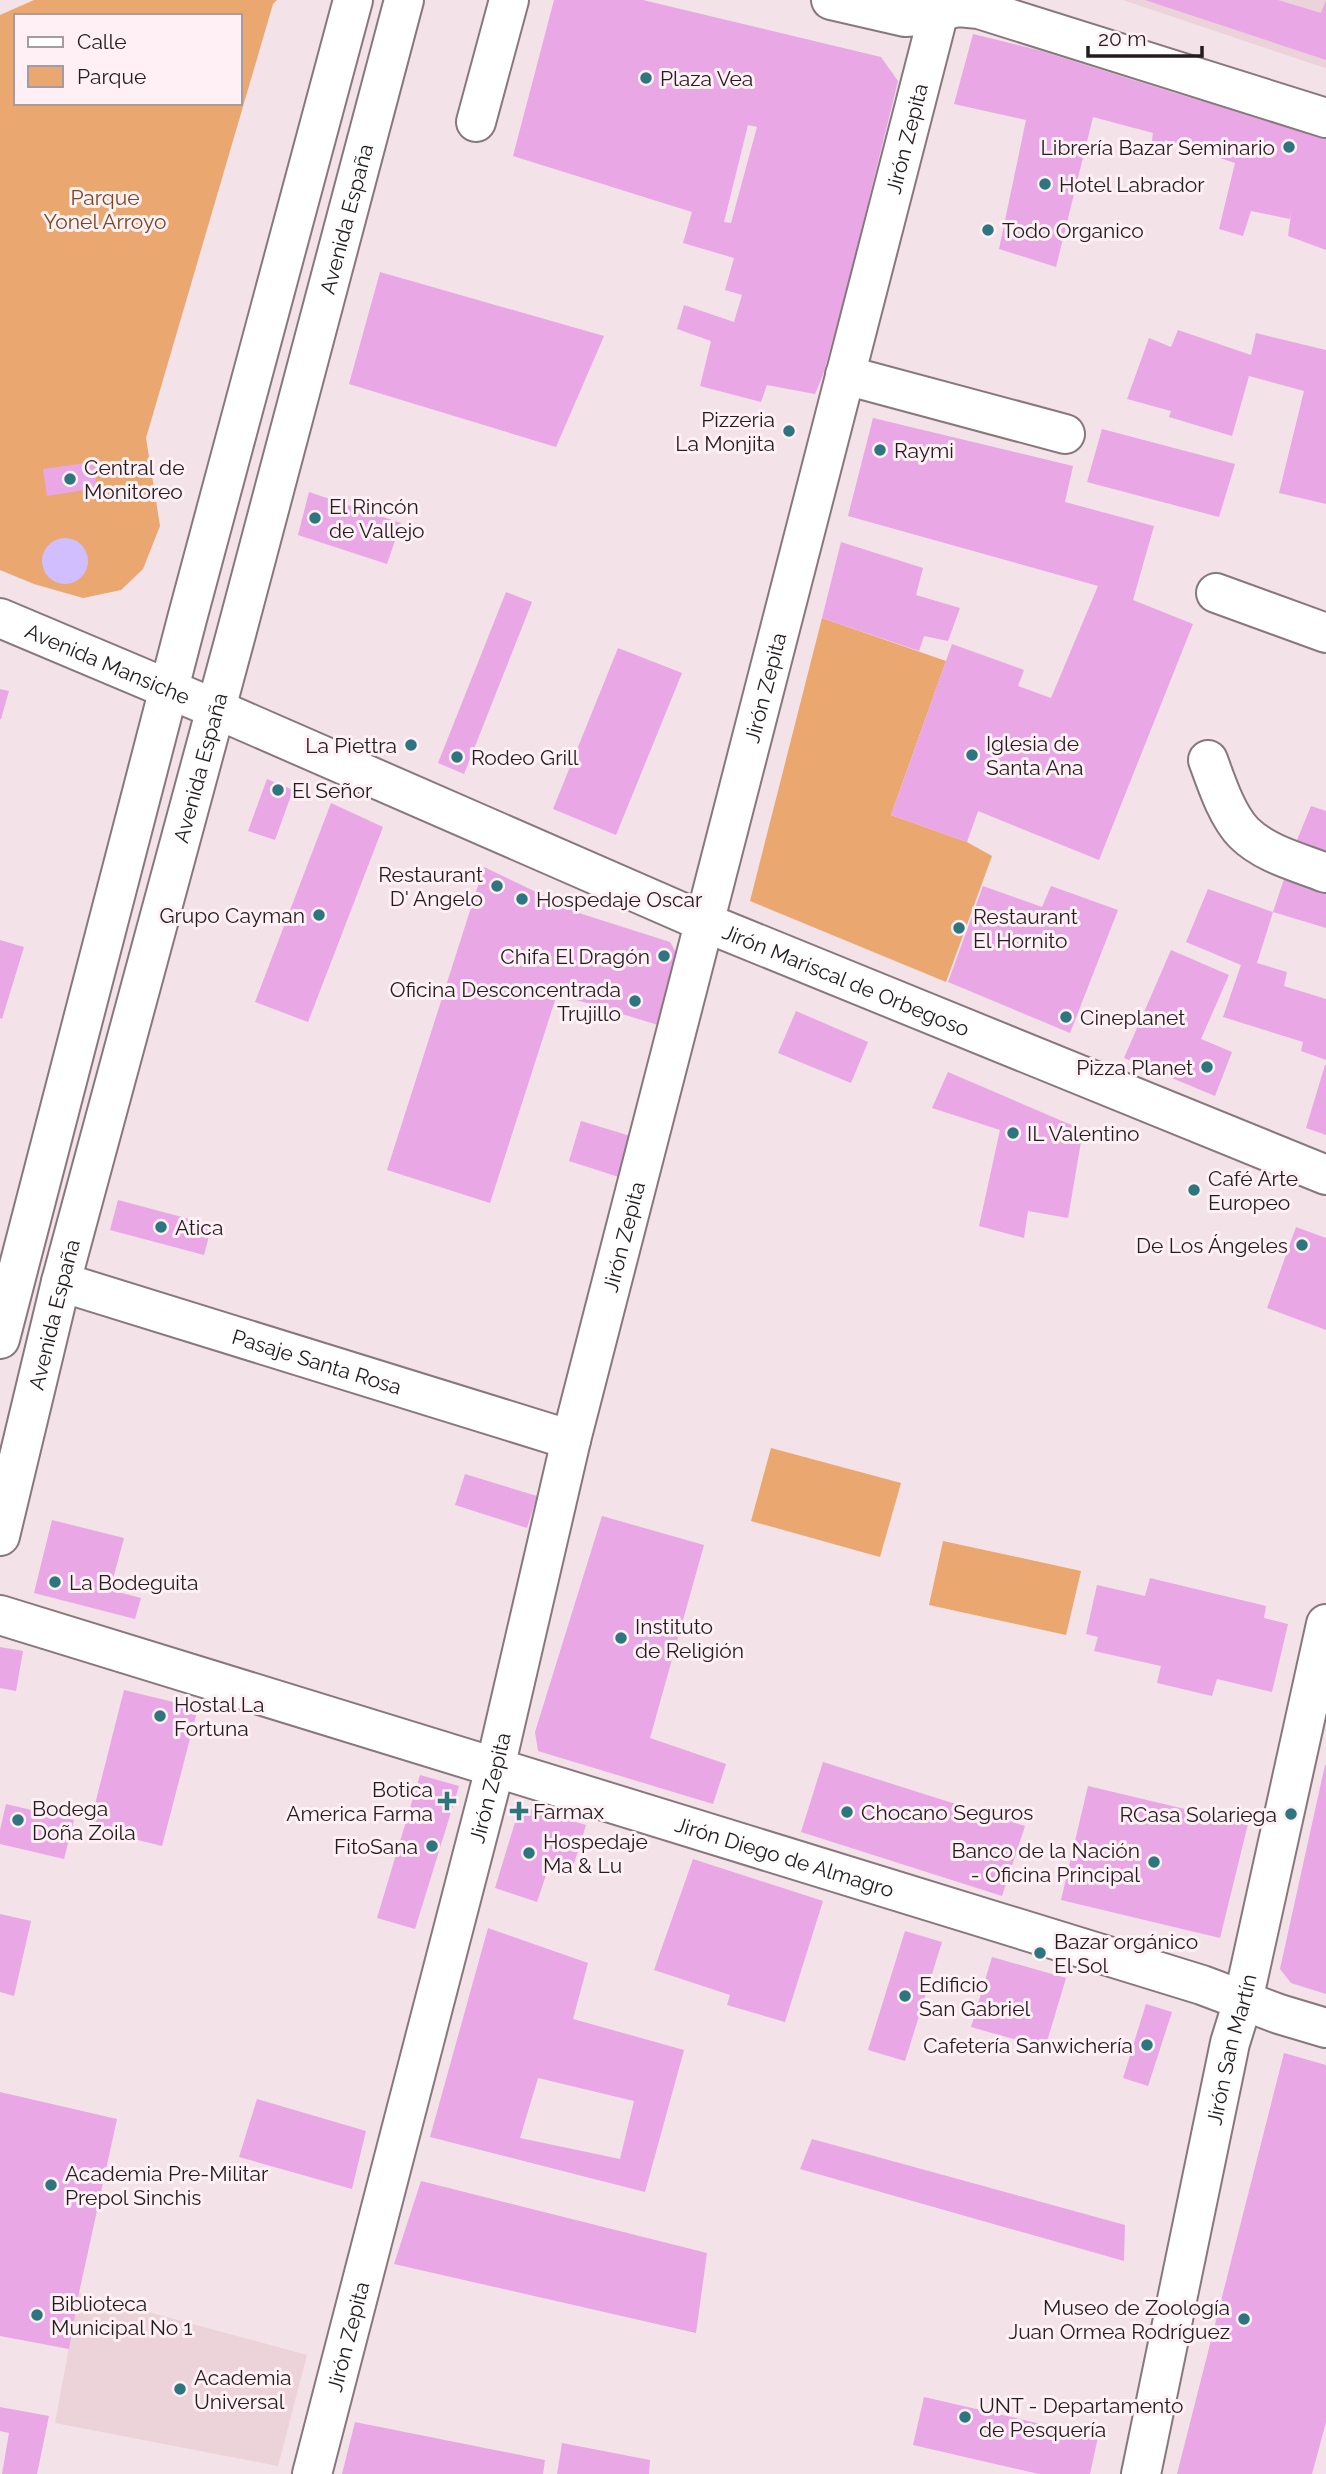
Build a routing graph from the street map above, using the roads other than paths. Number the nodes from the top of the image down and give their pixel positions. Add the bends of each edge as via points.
1 (353, 0) edge
2 (404, 0) edge
3 (509, 0) edge
4 (831, 0) edge
5 (941, 5) edge
6 (1326, 118) edge
7 (476, 122) dead end
8 (845, 375) junction
9 (1065, 434) dead end
10 (1216, 593) dead end
11 (0, 618) edge
12 (1326, 633) edge
13 (168, 689) junction
14 (216, 709) junction
15 (1208, 760) dead end
16 (1326, 873) edge
17 (704, 922) junction
18 (1326, 1175) edge
19 (61, 1282) junction
20 (0, 1339) edge
21 (571, 1440) junction
22 (0, 1536) edge
23 (0, 1615) edge
24 (1326, 1624) edge
25 (495, 1768) junction
26 (1243, 2001) junction
27 (1326, 2028) edge
28 (312, 2474) edge
29 (1141, 2474) edge

1 - 13 main road
2 - 14 main road, Avenida España
3 - 7 main road
4 - 5 main road via 905,17 920,16
5 - 6 main road via 979,9
5 - 8 main road, Jirón Zepita
8 - 9 main road
8 - 17 main road, Jirón Zepita
10 - 12 main road
11 - 13 main road, Avenida Mansiche
13 - 14 main road, Avenida Mansiche
13 - 20 main road
14 - 17 main road, Jirón Mariscal de Orbegoso
14 - 19 main road, Avenida España
15 - 16 main road via 1220,793 1243,832 1270,851
17 - 18 main road, Jirón Mariscal de Orbegoso
17 - 21 main road, Jirón Zepita
19 - 21 main road, Pasaje Santa Rosa
19 - 22 main road, Avenida España
21 - 25 main road, Jirón Zepita
23 - 25 main road, Jirón Diego de Almagro
24 - 26 main road, Jirón San Martín
25 - 26 main road, Jirón Diego de Almagro
25 - 28 main road, Jirón Zepita
26 - 27 main road, Jirón Diego de Almagro
26 - 29 main road, Jirón San Martín via 1230,2043

